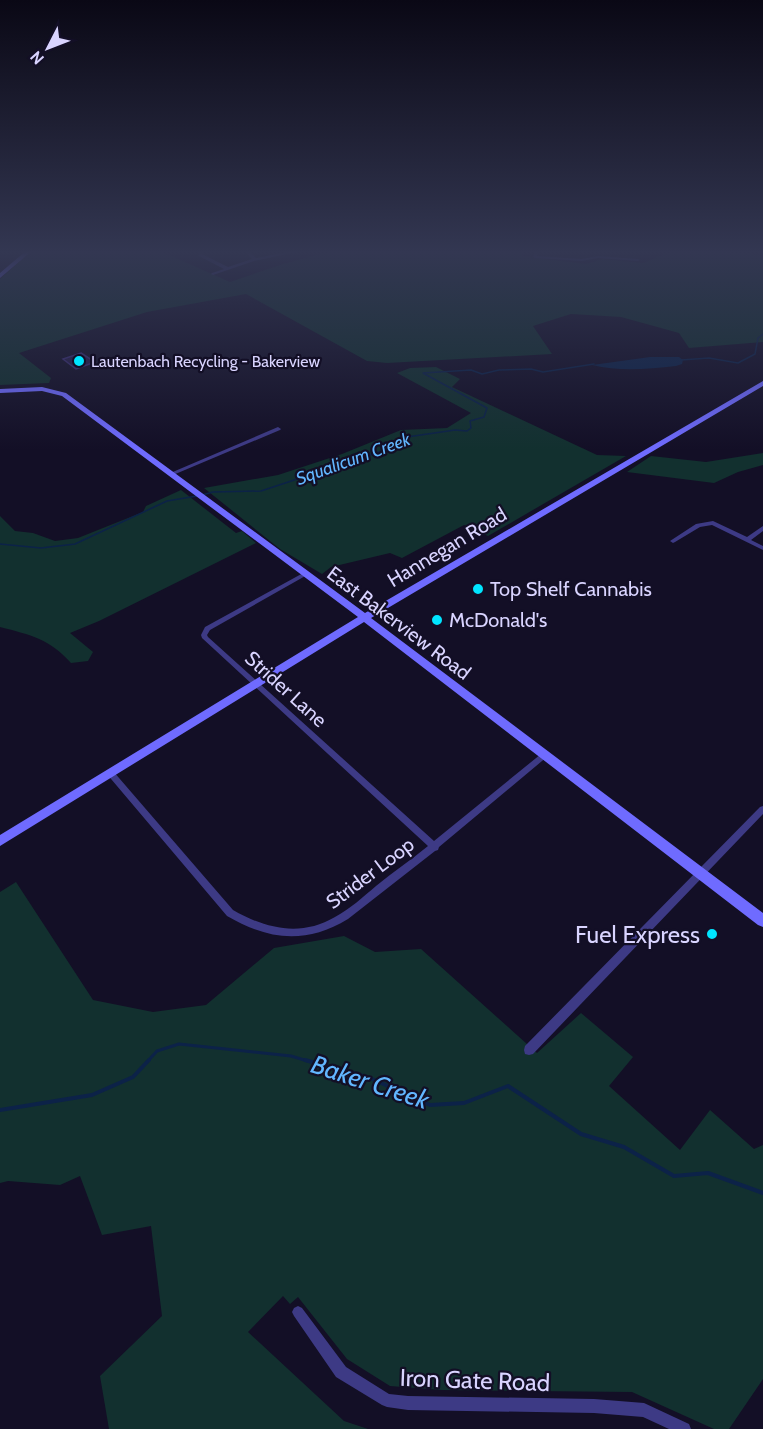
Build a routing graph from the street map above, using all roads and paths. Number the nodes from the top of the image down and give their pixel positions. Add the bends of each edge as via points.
1 (763, 383) edge
2 (0, 392) edge
3 (278, 429) dead end
4 (171, 474) junction
5 (763, 528) edge
6 (747, 540) junction
7 (673, 541) dead end
8 (763, 548) edge
9 (305, 574) junction
10 (364, 617) junction
11 (255, 684) junction
12 (544, 756) junction
13 (110, 773) junction
14 (763, 809) edge
15 (0, 841) edge
16 (435, 847) junction
17 (700, 873) junction
18 (763, 921) edge
19 (529, 1050) dead end
20 (298, 1312) dead end
21 (684, 1429) edge

1 - 10 main road, Hannegan Road
2 - 4 main road, East Bakerview Road via 42,389 64,394
3 - 4 street
4 - 9 main road, East Bakerview Road
5 - 6 street
6 - 7 street via 705,522
6 - 8 street
9 - 10 main road, East Bakerview Road
9 - 11 street, Strider Lane via 205,632 209,642
10 - 11 main road, Hannegan Road
10 - 12 main road, East Bakerview Road
11 - 13 main road, Hannegan Road
11 - 16 street, Strider Lane
12 - 16 street, Strider Loop
12 - 17 main road, East Bakerview Road
13 - 15 main road, Hannegan Road
13 - 16 street, Strider Loop via 230,913 251,927 294,934 330,925
14 - 17 street
17 - 18 main road, East Bakerview Road
17 - 19 street
20 - 21 street, Iron Gate Road via 341,1372 387,1400 644,1410

